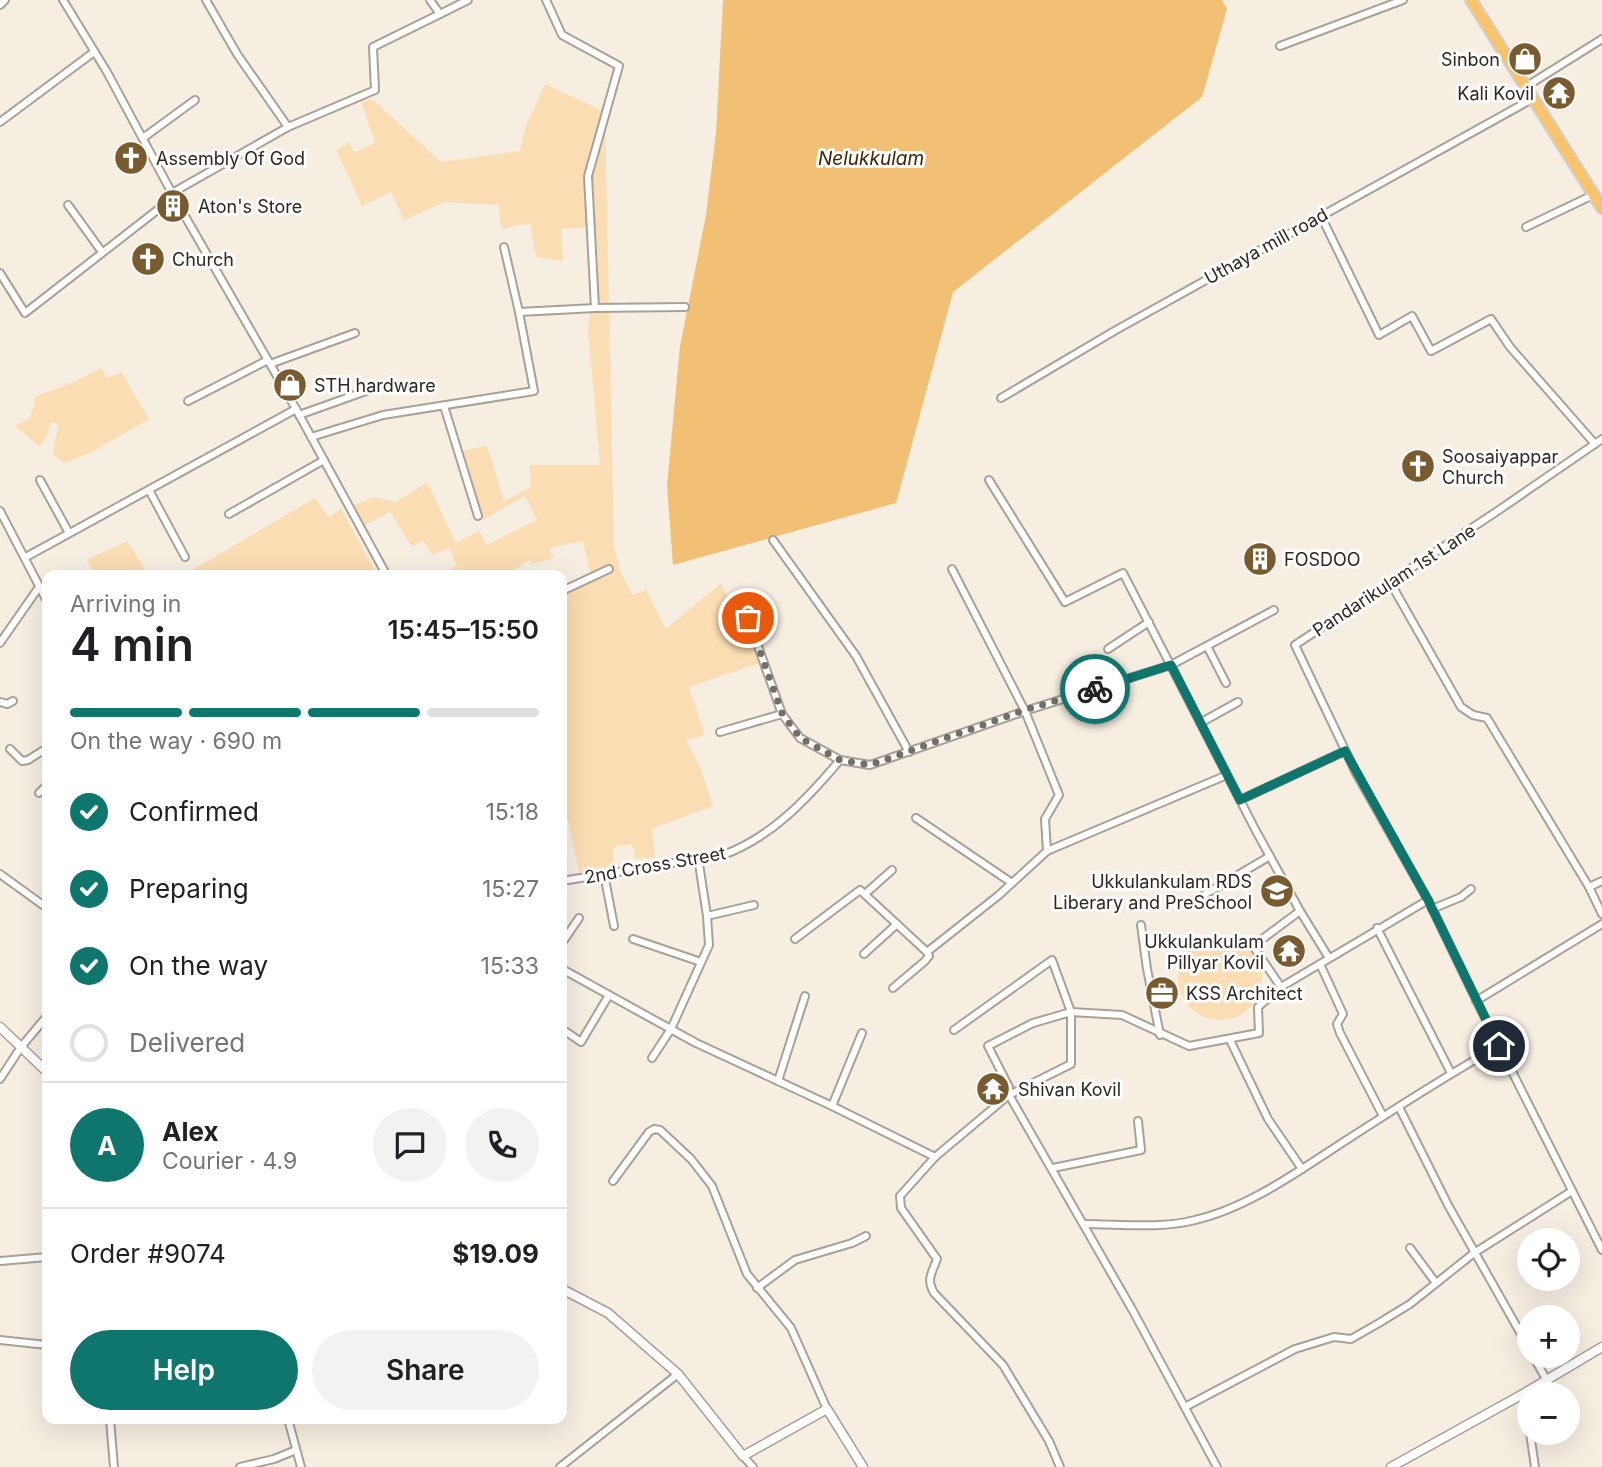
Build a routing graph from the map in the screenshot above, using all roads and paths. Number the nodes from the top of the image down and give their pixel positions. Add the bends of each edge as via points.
1 (5, 0) edge
2 (63, 0) edge
3 (206, 0) edge
4 (430, 0) edge
5 (468, 0) edge
6 (546, 0) edge
7 (1403, 0) edge
8 (1471, 0) edge
9 (0, 5) edge
10 (440, 14) junction
11 (1602, 39) edge
12 (1280, 46) dead end
13 (94, 52) junction
14 (1527, 86) junction
15 (1534, 98) junction
16 (195, 100) dead end
17 (0, 122) edge
18 (288, 127) junction
19 (144, 138) junction
20 (173, 195) junction
21 (1593, 195) junction
22 (68, 205) dead end
23 (1602, 208) edge
24 (1321, 216) junction
25 (1526, 227) dead end
26 (504, 247) dead end
27 (102, 253) junction
28 (0, 273) edge
29 (685, 307) dead end
30 (595, 308) junction
31 (519, 312) junction
32 (355, 333) dead end
33 (269, 362) junction
34 (380, 386) dead end
35 (1001, 398) dead end
36 (188, 401) dead end
37 (444, 406) junction
38 (298, 412) junction
39 (311, 437) junction
40 (1602, 439) edge
41 (1595, 444) junction
42 (324, 460) junction
43 (40, 480) dead end
44 (989, 480) dead end
45 (149, 490) junction
46 (0, 511) edge
47 (229, 514) dead end
48 (478, 516) dead end
49 (69, 533) junction
50 (773, 540) dead end
51 (26, 556) junction
52 (185, 556) dead end
53 (609, 569) dead end
54 (952, 569) dead end
55 (384, 570) edge
56 (1390, 582) junction
57 (39, 587) junction
58 (567, 590) edge
59 (42, 592) edge
60 (1274, 610) dead end
61 (748, 618) dead end
62 (1149, 622) junction
63 (0, 643) edge
64 (1207, 646) junction
65 (1108, 649) dead end
66 (1171, 665) junction
67 (1226, 683) dead end
68 (13, 701) dead end
69 (0, 702) edge
70 (1238, 702) dead end
71 (1025, 710) junction
72 (782, 713) junction
73 (1200, 723) junction
74 (720, 732) dead end
75 (10, 749) dead end
76 (42, 751) edge
77 (1345, 751) junction
78 (909, 752) junction
79 (840, 760) junction
80 (1227, 775) junction
81 (42, 790) edge
82 (39, 793) dead end
83 (1240, 800) junction
84 (916, 818) dead end
85 (1047, 851) junction
86 (1270, 856) junction
87 (698, 857) junction
88 (892, 870) dead end
89 (0, 874) edge
90 (604, 874) junction
91 (567, 880) edge
92 (1602, 881) edge
93 (1012, 883) junction
94 (1589, 887) junction
95 (1471, 889) dead end
96 (865, 894) junction
97 (1428, 900) junction
98 (1192, 902) dead end
99 (42, 904) edge
100 (754, 905) dead end
101 (1432, 909) junction
102 (1300, 911) junction
103 (1602, 914) edge
104 (707, 915) junction
105 (579, 918) dead end
106 (897, 924) junction
107 (1602, 924) edge
108 (1141, 925) dead end
109 (614, 926) dead end
110 (1377, 928) junction
111 (567, 936) edge
112 (633, 939) dead end
113 (795, 939) dead end
114 (926, 952) junction
115 (863, 954) dead end
116 (1329, 958) junction
117 (701, 962) junction
118 (1320, 964) junction
119 (567, 973) edge
120 (1281, 987) junction
121 (893, 988) dead end
122 (608, 995) junction
123 (805, 996) dead end
124 (1476, 1001) junction
125 (1071, 1012) junction
126 (42, 1022) edge
127 (0, 1027) edge
128 (671, 1029) junction
129 (954, 1030) dead end
130 (567, 1032) edge
131 (862, 1033) dead end
132 (1160, 1035) junction
133 (1230, 1040) junction
134 (1499, 1046) junction
135 (21, 1047) junction
136 (652, 1058) dead end
137 (42, 1067) edge
138 (1451, 1073) junction
139 (0, 1079) edge
140 (778, 1081) junction
141 (1009, 1095) junction
142 (832, 1105) junction
143 (1399, 1107) junction
144 (1383, 1116) junction
145 (1138, 1121) dead end
146 (935, 1157) junction
147 (1051, 1166) junction
148 (1302, 1169) junction
149 (612, 1181) dead end
150 (1572, 1191) junction
151 (1084, 1224) junction
152 (866, 1236) dead end
153 (1410, 1248) dead end
154 (1602, 1250) edge
155 (1474, 1254) junction
156 (42, 1257) edge
157 (0, 1261) edge
158 (1436, 1283) junction
159 (757, 1288) junction
160 (567, 1292) edge
161 (1517, 1328) edge
162 (0, 1340) edge
163 (42, 1344) edge
164 (1602, 1347) edge
165 (1540, 1368) edge
166 (678, 1374) junction
167 (1546, 1380) junction
168 (1543, 1382) edge
169 (1517, 1397) edge
170 (1185, 1407) junction
171 (827, 1409) junction
172 (110, 1424) edge
173 (289, 1424) edge
174 (1532, 1445) edge
175 (296, 1450) junction
176 (743, 1456) junction
177 (114, 1467) edge
178 (243, 1467) edge
179 (301, 1467) edge
180 (559, 1467) edge
181 (753, 1467) edge
182 (863, 1467) edge
183 (1060, 1467) edge
184 (1217, 1467) edge
185 (1391, 1467) edge
186 (1535, 1467) edge

1 - 9 street
2 - 13 street
3 - 18 street
4 - 10 street
5 - 10 street
6 - 30 street via 562,35 619,66 589,176
7 - 12 street
8 - 14 highway
10 - 18 street via 373,47 375,90
11 - 14 street
13 - 17 street
13 - 19 street
14 - 15 highway
15 - 21 highway
15 - 24 street, Uthaya mill road
16 - 19 street
18 - 20 street
19 - 20 street
20 - 27 street
20 - 33 street
21 - 23 highway
21 - 25 street
22 - 27 street
24 - 35 street, Uthaya mill road
24 - 41 street via 1379,335 1412,316 1431,351 1491,318 1510,347
26 - 31 street
27 - 28 street via 25,313
29 - 30 street
30 - 31 street
31 - 37 street via 534,391
32 - 33 street
33 - 36 street
33 - 38 street
34 - 38 street
37 - 39 street via 383,415
37 - 48 street
38 - 39 street
38 - 45 street
39 - 42 street
40 - 41 street, Pandarikulam 1st Lane
41 - 56 street, Pandarikulam 1st Lane
42 - 47 street
42 - 55 street
43 - 49 street
44 - 62 street via 1065,603 1124,573
45 - 49 street
45 - 52 street
46 - 51 street
49 - 51 street
50 - 78 street via 856,656
51 - 57 street
53 - 58 street
54 - 71 street
56 - 77 street, Pandarikulam 1st Lane via 1295,645
56 - 94 street via 1461,707 1487,718
57 - 59 street
57 - 63 street
60 - 64 street
61 - 72 street
62 - 65 street
62 - 66 street
64 - 66 street
64 - 67 street
66 - 71 street
66 - 73 street
68 - 69 street
70 - 73 street
71 - 78 street
71 - 85 street via 1059,795 1045,818
72 - 74 street
72 - 79 street via 800,738
73 - 80 street
75 - 76 street via 22,761
77 - 83 street
77 - 97 street, Pandarikulam 1st Lane
78 - 79 street via 870,765
79 - 87 street, 2nd Cross Street via 810,796 769,830 723,855
80 - 83 street
80 - 85 street
81 - 82 street
83 - 86 street
84 - 93 street
85 - 93 street
86 - 98 street
86 - 102 street
87 - 90 street, 2nd Cross Street
87 - 104 street
88 - 96 street
89 - 99 street
90 - 91 street, 2nd Cross Street
90 - 109 street
92 - 94 street
93 - 114 street
94 - 103 street
95 - 101 street
96 - 106 street
96 - 113 street via 856,891
97 - 101 street, Pandarikulam 1st Lane
97 - 110 street
100 - 104 street
101 - 124 street, Pandarikulam 1st Lane
102 - 116 street
102 - 120 street via 1253,946
104 - 117 street via 709,945
105 - 111 street
106 - 114 street
106 - 115 street
107 - 124 street
108 - 132 street
110 - 116 street
110 - 138 street
112 - 117 street
114 - 121 street via 925,961
116 - 118 street
117 - 128 street
118 - 120 street
118 - 144 street via 1343,1014 1337,1024 1340,1033
119 - 122 street
120 - 133 street via 1258,1007 1259,1033
122 - 128 street
122 - 130 street via 581,1042
123 - 140 street
124 - 134 street, Pandarikulam 1st Lane
125 - 129 street via 1052,960
125 - 132 street via 1122,1015
125 - 141 street via 1071,1064
125 - 141 street via 1033,1023 988,1046
126 - 135 street
127 - 135 street
128 - 136 street
128 - 140 street
131 - 142 street
132 - 133 street via 1189,1046
133 - 148 street via 1268,1119
134 - 138 street
134 - 150 street, Pandarikulam 1st Lane
135 - 137 street
135 - 139 street
138 - 143 street
140 - 142 street
141 - 146 street
141 - 147 street
142 - 146 street
143 - 144 street
143 - 155 street
144 - 148 street
145 - 147 street via 1141,1150
146 - 183 street via 900,1196 901,1208 937,1259 929,1285 1003,1365
147 - 151 street
148 - 151 street via 1242,1202 1196,1220
149 - 159 street via 649,1132 660,1130 712,1186 738,1255
150 - 154 street, Pandarikulam 1st Lane
150 - 155 street
151 - 170 street
152 - 159 street via 794,1260
153 - 158 street
155 - 158 street
155 - 161 street
156 - 157 street
158 - 170 street via 1352,1339 1334,1337 1295,1349
159 - 171 street via 791,1328
160 - 166 street via 608,1313
162 - 163 street
164 - 167 street
165 - 167 street
166 - 176 street
166 - 180 street
167 - 168 street
169 - 185 street
170 - 184 street
171 - 176 street
171 - 182 street
172 - 177 street
173 - 175 street
174 - 186 street
175 - 178 street
175 - 179 street
176 - 181 street

